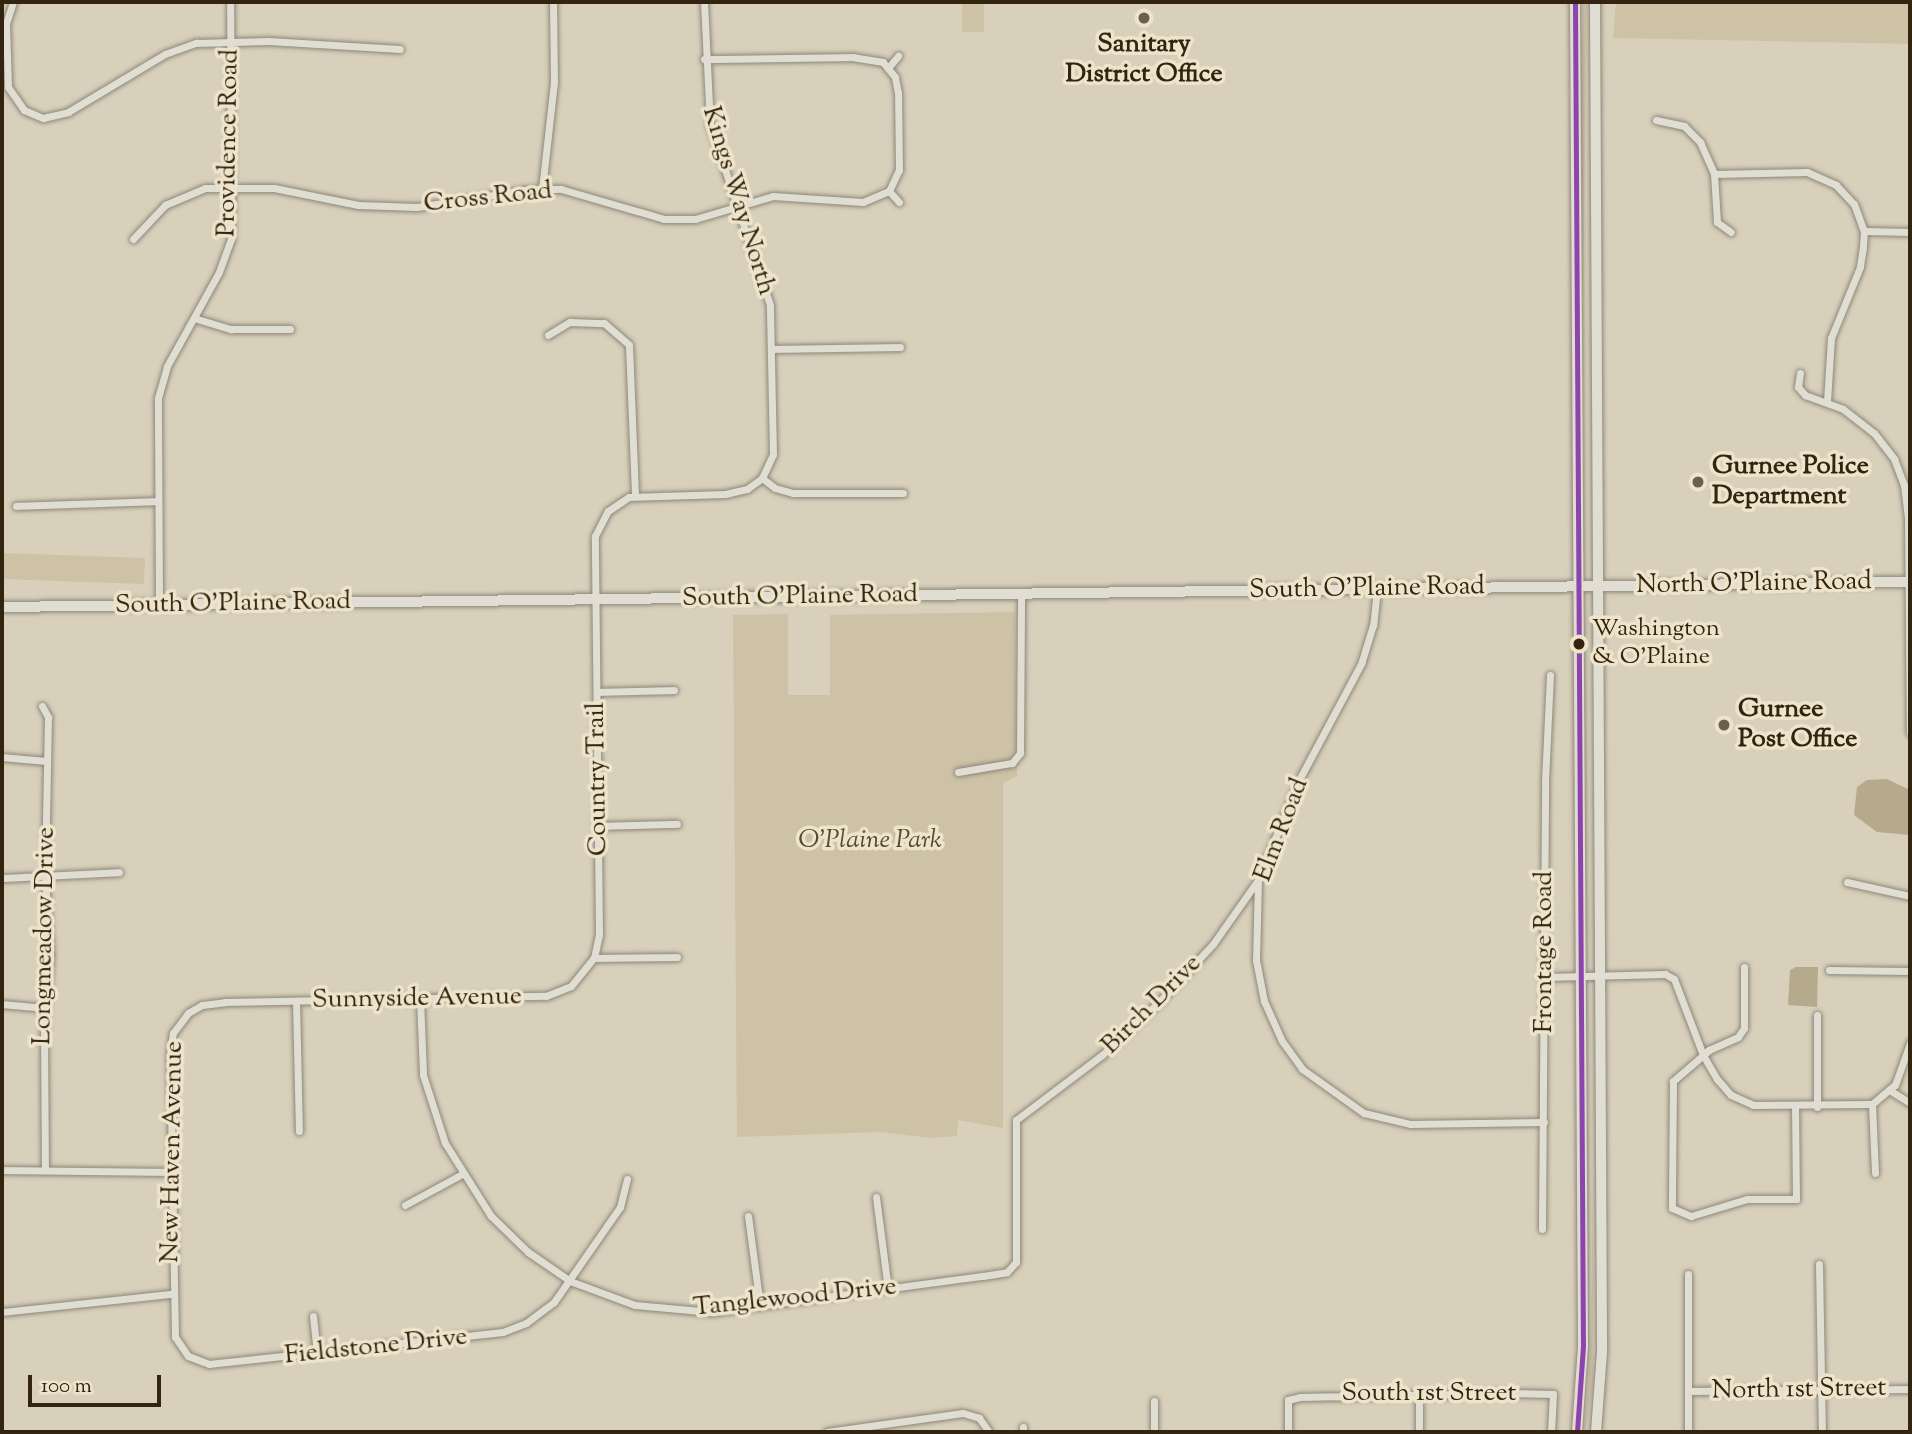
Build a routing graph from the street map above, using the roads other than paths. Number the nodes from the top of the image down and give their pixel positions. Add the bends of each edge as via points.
1 (13, 2) edge
2 (230, 2) edge
3 (553, 2) edge
4 (704, 2) edge
5 (1575, 2) edge
6 (1595, 2) edge
7 (230, 42) junction
8 (400, 49) dead end
9 (898, 56) dead end
10 (704, 59) junction
11 (888, 68) junction
12 (1656, 120) dead end
13 (1714, 174) junction
14 (233, 186) junction
15 (542, 189) junction
16 (890, 191) junction
17 (899, 202) dead end
18 (739, 207) junction
19 (1864, 231) junction
20 (1731, 232) dead end
21 (1910, 232) edge
22 (133, 239) dead end
23 (194, 318) junction
24 (290, 329) dead end
25 (548, 335) dead end
26 (900, 347) dead end
27 (772, 349) junction
28 (1800, 373) dead end
29 (1827, 402) junction
30 (762, 478) junction
31 (903, 493) dead end
32 (635, 496) junction
33 (157, 501) junction
34 (16, 506) dead end
35 (1910, 582) edge
36 (1576, 586) junction
37 (1598, 586) junction
38 (1377, 589) junction
39 (1021, 594) junction
40 (595, 600) junction
41 (159, 604) junction
42 (2, 607) edge
43 (1910, 668) edge
44 (1550, 675) dead end
45 (674, 690) dead end
46 (597, 692) junction
47 (42, 706) dead end
48 (1910, 732) edge
49 (2, 757) edge
50 (47, 761) junction
51 (958, 772) dead end
52 (677, 824) dead end
53 (598, 826) junction
54 (119, 872) dead end
55 (45, 877) junction
56 (2, 878) edge
57 (1258, 880) junction
58 (1847, 882) dead end
59 (1910, 896) edge
60 (677, 957) dead end
61 (594, 958) junction
62 (1744, 967) dead end
63 (1829, 970) dead end
64 (1910, 971) edge
65 (1580, 976) junction
66 (1600, 976) junction
67 (1546, 977) junction
68 (420, 999) junction
69 (296, 1001) junction
70 (225, 1002) joint
71 (2, 1004) edge
72 (45, 1008) junction
73 (1817, 1015) dead end
74 (1910, 1043) edge
75 (1703, 1055) junction
76 (1891, 1091) junction
77 (1910, 1103) edge
78 (1872, 1104) junction
79 (1795, 1106) junction
80 (1816, 1107) junction
81 (1027, 1111) joint
82 (1545, 1122) junction
83 (299, 1131) dead end
84 (45, 1169) junction
85 (2, 1170) edge
86 (170, 1172) junction
87 (1875, 1173) dead end
88 (462, 1174) junction
89 (627, 1179) dead end
90 (876, 1197) dead end
91 (405, 1205) dead end
92 (748, 1216) dead end
93 (1542, 1229) dead end
94 (1819, 1264) dead end
95 (1688, 1274) dead end
96 (570, 1281) junction
97 (888, 1289) junction
98 (172, 1294) junction
99 (760, 1306) junction
100 (2, 1312) edge
101 (313, 1316) dead end
102 (317, 1353) junction
103 (1910, 1389) edge
104 (1688, 1391) junction
105 (1822, 1391) junction
106 (1419, 1396) junction
107 (1154, 1401) dead end
108 (827, 1432) edge
109 (989, 1432) edge
110 (1154, 1432) edge
111 (1288, 1432) edge
112 (1419, 1432) edge
113 (1550, 1432) edge
114 (1577, 1432) edge
115 (1596, 1432) edge
116 (1688, 1432) edge
117 (1822, 1432) edge

1 - 7 street via 7,16 8,87 15,102 30,114 51,118 181,47
2 - 7 street, Providence Road
3 - 15 street via 554,82
4 - 10 street, Kings Way North
5 - 36 main road
6 - 37 main road
7 - 8 street
7 - 14 street, Providence Road
9 - 11 street
10 - 11 street via 872,58
10 - 18 street, Kings Way North via 710,125
11 - 16 street via 898,93 899,170
12 - 13 street via 1671,120 1693,132
13 - 19 street via 1817,174 1848,196
13 - 20 street via 1716,216
14 - 15 street, Cross Road via 394,206 455,204
14 - 22 street, Cross Road via 178,196 153,213
14 - 23 street, Providence Road via 231,239 225,260
15 - 18 street, Cross Road via 586,194 664,219 705,218
16 - 17 street
16 - 18 street, Cross Road via 863,202 793,195
18 - 27 street, Kings Way North via 765,278
19 - 21 street
19 - 29 street via 1860,267 1831,338
23 - 24 street via 220,328
23 - 33 street, Providence Road via 167,366 158,398
25 - 32 street via 570,321 604,323 629,345
26 - 27 street
27 - 30 street, Kings Way North via 773,447
28 - 29 street via 1798,387 1805,395
29 - 35 street via 1865,424 1900,471 1908,516
30 - 31 street via 793,493
30 - 32 street via 747,489 725,494
32 - 40 street via 608,511 595,536
33 - 34 street
33 - 41 street, Providence Road
35 - 37 main road, North O'Plaine Road
35 - 43 street
36 - 37 main road, South O'Plaine Road
36 - 38 main road, South O'Plaine Road
36 - 65 main road
37 - 66 main road
38 - 39 main road, South O'Plaine Road
38 - 57 street, Elm Road via 1362,662 1299,780
39 - 40 main road, South O'Plaine Road
39 - 51 street via 1020,753 1012,762
40 - 41 main road, South O'Plaine Road
40 - 46 street, Country Trail
41 - 42 main road, South O'Plaine Road
43 - 48 street
44 - 67 street, Frontage Road via 1545,767
45 - 46 street
46 - 53 street, Country Trail
47 - 50 street, Longmeadow Drive via 48,717
49 - 50 street
50 - 55 street, Longmeadow Drive
52 - 53 street
53 - 61 street, Country Trail via 599,934
54 - 55 street
55 - 56 street
55 - 72 street, Longmeadow Drive via 50,955
57 - 81 street, Birch Drive via 1213,944 1152,1010
57 - 82 street, Elm Road via 1256,960 1264,1001 1285,1047 1318,1084 1352,1107 1389,1121
58 - 59 street
60 - 61 street
61 - 68 street, Sunnyside Avenue via 571,986 546,996
62 - 75 street via 1744,1028 1729,1043
63 - 64 street
65 - 66 street
65 - 67 street
65 - 114 main road via 1583,1346
66 - 75 street via 1665,974 1674,979
66 - 115 main road via 1602,1352
67 - 82 street, Frontage Road
68 - 69 street, Sunnyside Avenue
68 - 88 street, Tanglewood Drive via 427,1094
69 - 70 street, Sunnyside Avenue
69 - 83 street
70 - 86 street, New Haven Avenue via 202,1005 188,1013 173,1033
71 - 72 street
72 - 84 street, Longmeadow Drive
73 - 80 street
74 - 76 street
75 - 79 street via 1731,1095 1753,1105
75 - 79 street via 1673,1081 1671,1199 1679,1214 1705,1214 1747,1199 1797,1199
76 - 77 street
76 - 78 street
78 - 80 street
78 - 87 street
79 - 80 street
81 - 97 street, Tanglewood Drive via 1016,1120 1016,1262 1007,1272
82 - 93 street, Frontage Road
84 - 85 street
84 - 86 street
86 - 98 street, New Haven Avenue
88 - 91 street
88 - 96 street, Tanglewood Drive via 508,1235
89 - 96 street, Fieldstone Drive via 620,1208
90 - 97 street
92 - 99 street
94 - 105 street
95 - 104 street
96 - 99 street, Tanglewood Drive via 612,1299 665,1310 712,1312
96 - 102 street, Fieldstone Drive via 544,1311 503,1332
97 - 99 street, Tanglewood Drive
98 - 100 street
98 - 102 street, Fieldstone Drive via 175,1337 188,1356 209,1364
101 - 102 street
103 - 105 street, North 1st Street
104 - 105 street, North 1st Street
104 - 116 street
105 - 117 street
106 - 111 street, South 1st Street via 1288,1400
106 - 112 street
106 - 113 street, South 1st Street via 1553,1394
107 - 110 street
108 - 109 street via 963,1413 979,1418

